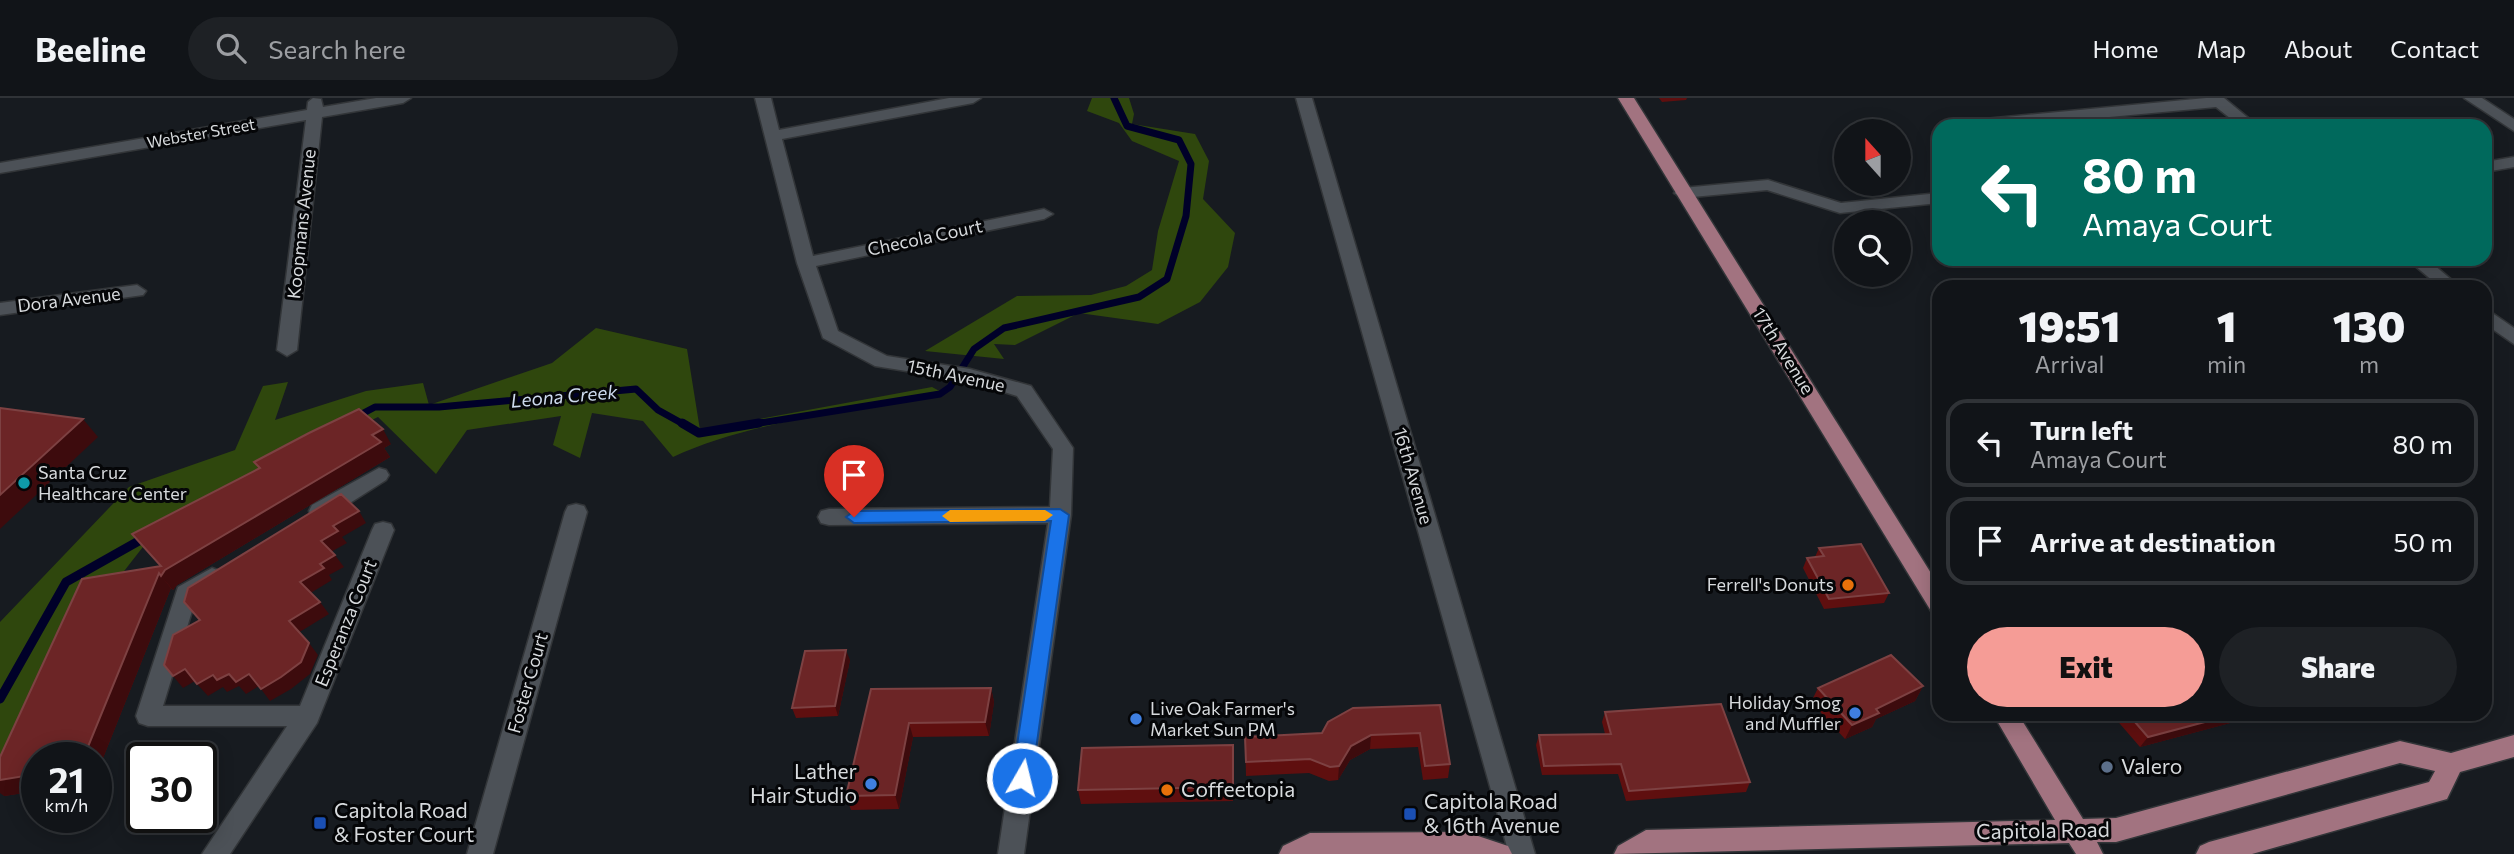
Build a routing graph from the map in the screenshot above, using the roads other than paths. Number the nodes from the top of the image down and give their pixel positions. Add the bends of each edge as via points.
1 (403, 98) edge
2 (763, 98) edge
3 (973, 98) edge
4 (1304, 98) edge
5 (1626, 98) edge
6 (2472, 98) edge
7 (2217, 100) edge
8 (315, 105) edge
9 (2032, 119) edge
10 (2241, 119) edge
11 (2514, 126) edge
12 (774, 136) junction
13 (2514, 162) edge
14 (2492, 166) edge
15 (0, 168) edge
16 (1682, 193) junction
17 (1932, 199) edge
18 (1044, 214) dead end
19 (806, 263) junction
20 (2425, 266) edge
21 (2442, 280) edge
22 (137, 291) dead end
23 (0, 309) edge
24 (2492, 320) edge
25 (2514, 338) edge
26 (287, 351) dead end
27 (379, 475) dead end
28 (576, 512) dead end
29 (1060, 515) junction
30 (829, 517) dead end
31 (299, 524) edge
32 (383, 530) dead end
33 (231, 565) edge
34 (1932, 594) edge
35 (308, 716) junction
36 (2009, 721) edge
37 (2514, 746) edge
38 (2451, 764) junction
39 (2076, 830) junction
40 (215, 854) edge
41 (480, 854) edge
42 (1011, 854) edge
43 (1292, 854) edge
44 (1499, 854) edge
45 (1522, 854) edge
46 (1628, 854) edge
47 (2090, 854) edge
48 (2209, 854) edge

1 - 8 street, Webster Street
2 - 12 street, 15th Avenue
3 - 12 street
4 - 45 street, 16th Avenue
5 - 16 main road, 17th Avenue
6 - 11 street
7 - 9 street
7 - 10 street
8 - 15 street, Webster Street
8 - 26 street, Koopmans Avenue
12 - 19 street, 15th Avenue
13 - 14 street
16 - 17 street via 1768,185 1840,208
16 - 34 main road, 17th Avenue
18 - 19 street, Checola Court
19 - 29 street, 15th Avenue via 830,334 882,362 970,375 1024,391 1063,448
20 - 21 street
22 - 23 street, Dora Avenue
24 - 25 street
27 - 31 street
28 - 41 street, Foster Court
29 - 30 street
29 - 42 street, 15th Avenue
32 - 35 street, Esperanza Court
33 - 35 street via 186,593 148,716
35 - 40 street, Esperanza Court
36 - 39 main road
37 - 38 main road, Capitola Road
38 - 39 main road, Capitola Road via 2400,752 2116,830
38 - 48 main road via 2438,791
39 - 46 main road, Capitola Road via 1646,842
39 - 47 main road
43 - 44 main road via 1310,845 1466,844

